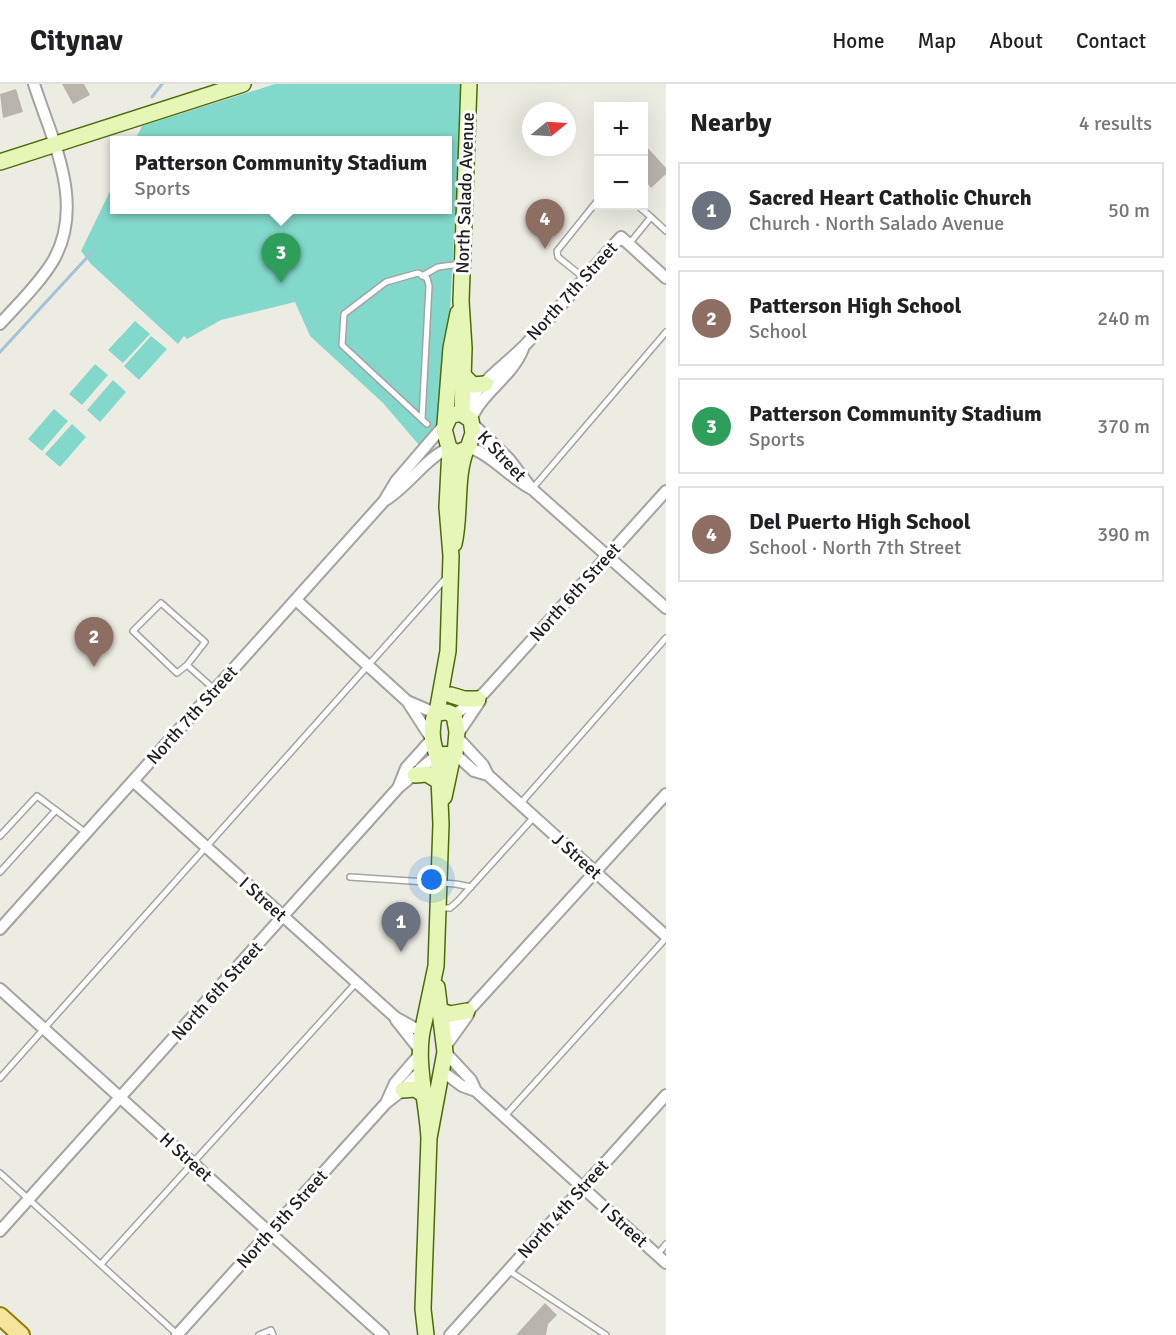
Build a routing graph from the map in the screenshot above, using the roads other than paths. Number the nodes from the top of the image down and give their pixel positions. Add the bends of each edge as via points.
1 (34, 84) edge
2 (243, 84) edge
3 (469, 84) edge
4 (54, 144) junction
5 (0, 162) edge
6 (594, 205) edge
7 (642, 210) edge
8 (651, 218) junction
9 (666, 231) edge
10 (625, 240) junction
11 (462, 264) junction
12 (423, 276) junction
13 (584, 278) junction
14 (666, 278) edge
15 (461, 302) junction
16 (0, 324) edge
17 (666, 332) edge
18 (524, 346) junction
19 (463, 375) junction
20 (485, 384) junction
21 (467, 418) junction
22 (422, 419) junction
23 (428, 424) dead end
24 (445, 425) junction
25 (449, 448) junction
26 (466, 450) junction
27 (532, 489) junction
28 (666, 491) edge
29 (384, 501) junction
30 (608, 555) junction
31 (451, 556) junction
32 (451, 574) junction
33 (296, 600) junction
34 (666, 608) edge
35 (666, 638) edge
36 (448, 651) junction
37 (187, 665) junction
38 (368, 666) junction
39 (214, 689) junction
40 (451, 695) junction
41 (481, 696) junction
42 (407, 701) junction
43 (444, 714) junction
44 (457, 737) junction
45 (432, 738) junction
46 (446, 755) junction
47 (415, 775) junction
48 (488, 775) junction
49 (133, 781) junction
50 (438, 781) junction
51 (398, 788) junction
52 (666, 794) edge
53 (520, 804) junction
54 (56, 810) junction
55 (534, 817) junction
56 (441, 824) junction
57 (85, 832) junction
58 (0, 836) edge
59 (206, 847) junction
60 (0, 872) edge
61 (595, 872) junction
62 (350, 877) dead end
63 (439, 882) junction
64 (471, 887) junction
65 (438, 908) junction
66 (283, 917) junction
67 (0, 929) edge
68 (666, 937) edge
69 (436, 966) junction
70 (356, 983) junction
71 (0, 989) edge
72 (470, 1009) junction
73 (439, 1010) junction
74 (395, 1017) junction
75 (44, 1029) junction
76 (421, 1030) junction
77 (443, 1041) junction
78 (420, 1052) junction
79 (423, 1072) junction
80 (441, 1072) junction
81 (0, 1078) edge
82 (403, 1090) junction
83 (476, 1090) junction
84 (666, 1095) edge
85 (426, 1096) junction
86 (120, 1098) junction
87 (386, 1102) junction
88 (504, 1118) junction
89 (429, 1138) junction
90 (193, 1163) junction
91 (0, 1173) edge
92 (583, 1188) junction
93 (29, 1199) junction
94 (0, 1231) edge
95 (270, 1233) junction
96 (666, 1244) edge
97 (657, 1255) junction
98 (666, 1263) edge
99 (100, 1264) junction
100 (508, 1270) junction
101 (423, 1308) junction
102 (0, 1316) edge
103 (459, 1324) junction
104 (374, 1325) junction
105 (21, 1335) edge
106 (178, 1335) edge
107 (260, 1335) edge
108 (273, 1335) edge
109 (383, 1335) edge
110 (392, 1335) edge
111 (412, 1335) edge
112 (426, 1335) edge
113 (441, 1335) edge
114 (450, 1335) edge
115 (606, 1335) edge

1 - 4 street
2 - 4 main road
3 - 11 main road, North Salado Avenue
4 - 5 main road
4 - 16 street via 68,198 63,241 39,281
6 - 13 lane via 557,251
7 - 8 lane
8 - 9 lane
8 - 10 lane
10 - 13 street, North 7th Street
10 - 14 street
11 - 12 lane via 438,267
11 - 15 main road, North Salado Avenue
12 - 22 lane via 429,286
12 - 22 lane via 418,273 386,282 344,314 342,345
13 - 18 street, North 7th Street
15 - 19 main road, North Salado Avenue
15 - 24 main road, North Salado Avenue via 453,335
17 - 27 lane
18 - 20 street, North 7th Street
18 - 21 street, North 7th Street via 516,363
19 - 20 main road via 473,385
19 - 21 main road, North Salado Avenue
20 - 21 street, North 7th Street via 469,403
21 - 24 main road via 450,416
21 - 26 main road via 472,440
21 - 27 street, K Street via 518,469
22 - 23 lane
24 - 25 main road
24 - 29 street, North 7th Street via 396,481
25 - 26 main road via 457,453
25 - 29 street, North 7th Street via 438,453 408,485
25 - 31 main road via 447,507
26 - 27 street, K Street via 478,450
26 - 31 main road
27 - 30 street, K Street
28 - 30 street, North 6th Street
29 - 33 street, North 7th Street
30 - 34 street, K Street
30 - 41 street, North 6th Street
31 - 32 main road
32 - 36 main road
32 - 38 lane
33 - 38 street
33 - 39 street, North 7th Street
35 - 53 lane
36 - 40 main road
36 - 43 main road
37 - 37 lane via 205,642 161,603 134,631 177,673
37 - 39 lane
38 - 42 street
38 - 59 lane
39 - 49 street, North 7th Street
40 - 41 main road via 464,699
40 - 43 main road
41 - 43 street, North 6th Street
41 - 44 street, North 6th Street
42 - 43 street
42 - 45 street
43 - 44 main road
43 - 45 main road
44 - 46 main road
44 - 48 street, J Street
45 - 46 main road
45 - 51 street via 406,768
46 - 47 street, North 6th Street
46 - 48 street, J Street
46 - 50 main road
46 - 56 main road
47 - 50 main road via 427,774
47 - 51 street, North 6th Street
48 - 53 street, J Street
49 - 57 street, North 7th Street
49 - 59 street, I Street
50 - 56 main road
51 - 66 street, North 6th Street
52 - 61 street
53 - 55 street, J Street
54 - 57 lane
54 - 58 lane via 38,796
54 - 60 lane
55 - 61 street, J Street
55 - 64 lane
56 - 63 main road
57 - 67 street, North 7th Street
59 - 66 street, I Street
59 - 75 lane
61 - 68 street, J Street
61 - 72 street
62 - 63 lane
63 - 64 lane
63 - 65 main road
64 - 65 lane via 450,908
65 - 69 main road
66 - 70 street, I Street
66 - 86 street, North 6th Street
68 - 88 lane
69 - 73 main road
69 - 76 main road
70 - 74 street, I Street
70 - 90 lane
71 - 75 street, H Street
72 - 73 main road via 450,1014
72 - 77 street
73 - 77 main road
74 - 76 street, I Street
74 - 78 street, I Street
75 - 81 lane
75 - 86 street, H Street
76 - 77 street via 431,1026
76 - 78 main road
77 - 80 main road
77 - 83 street, I Street
78 - 79 main road
78 - 87 street, North 5th Street via 394,1083
79 - 80 street
79 - 82 street, North 5th Street
79 - 85 main road
80 - 83 street, I Street
80 - 89 main road
82 - 85 main road via 415,1089
82 - 87 street, North 5th Street
83 - 88 street, I Street
84 - 92 street, North 4th Street
85 - 89 main road
86 - 90 street, H Street
86 - 93 street, North 6th Street
87 - 95 street, North 5th Street
88 - 92 street, I Street
89 - 101 main road
90 - 95 street, H Street
90 - 99 lane
91 - 93 lane
92 - 97 street, I Street
92 - 100 street, North 4th Street
93 - 94 street, North 6th Street
93 - 99 lane
95 - 104 street, H Street
95 - 106 street, North 5th Street
96 - 97 lane
97 - 98 street, I Street
99 - 106 lane
100 - 103 street, North 4th Street
100 - 115 lane
101 - 111 main road
101 - 112 main road
102 - 105 main road
103 - 113 street, North 4th Street
103 - 114 street, North 4th Street
104 - 109 street, H Street
104 - 110 street, H Street
107 - 108 lane via 271,1330

